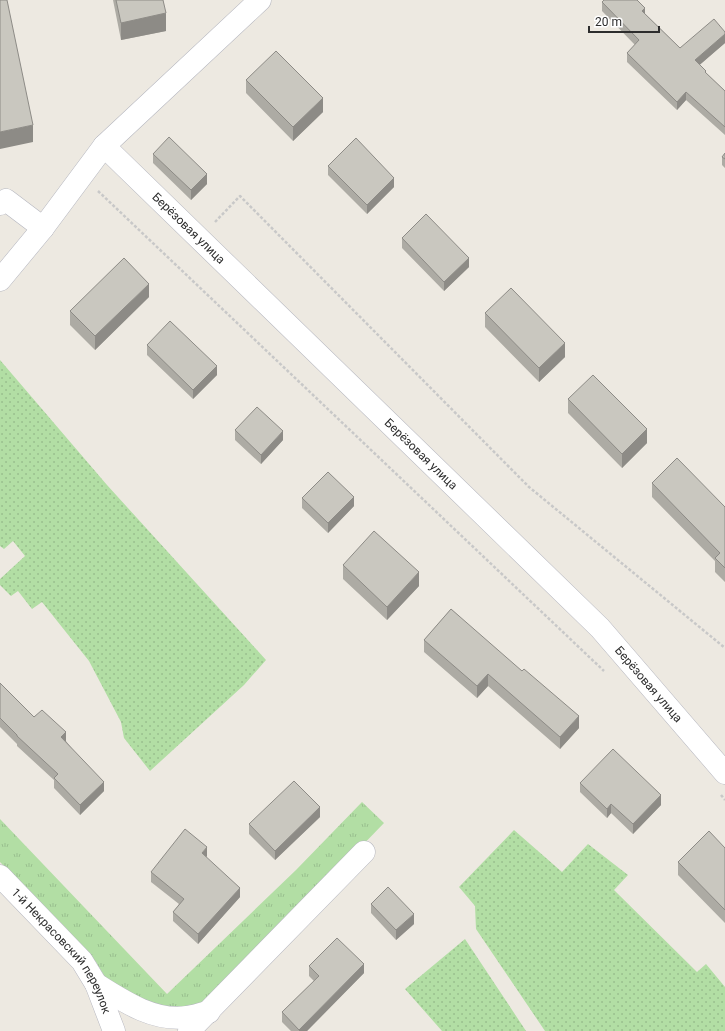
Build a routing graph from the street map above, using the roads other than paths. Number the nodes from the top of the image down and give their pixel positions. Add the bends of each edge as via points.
1 (257, 1) edge
2 (104, 146) junction
3 (0, 204) edge
4 (43, 228) junction
5 (0, 280) edge
6 (725, 773) edge
7 (364, 852) dead end
8 (0, 876) edge
9 (96, 984) junction
10 (208, 1012) junction
11 (114, 1031) edge
12 (189, 1031) edge

1 - 2 street
2 - 4 street
2 - 6 street, Берёзовая улица via 600,628
3 - 4 street via 6,200
4 - 5 street
7 - 10 street
8 - 9 street, 1-й Некрасовский переулок via 82,961
9 - 10 street via 140,1009 164,1016 186,1017
9 - 11 street, 1-й Некрасовский переулок
10 - 12 street

